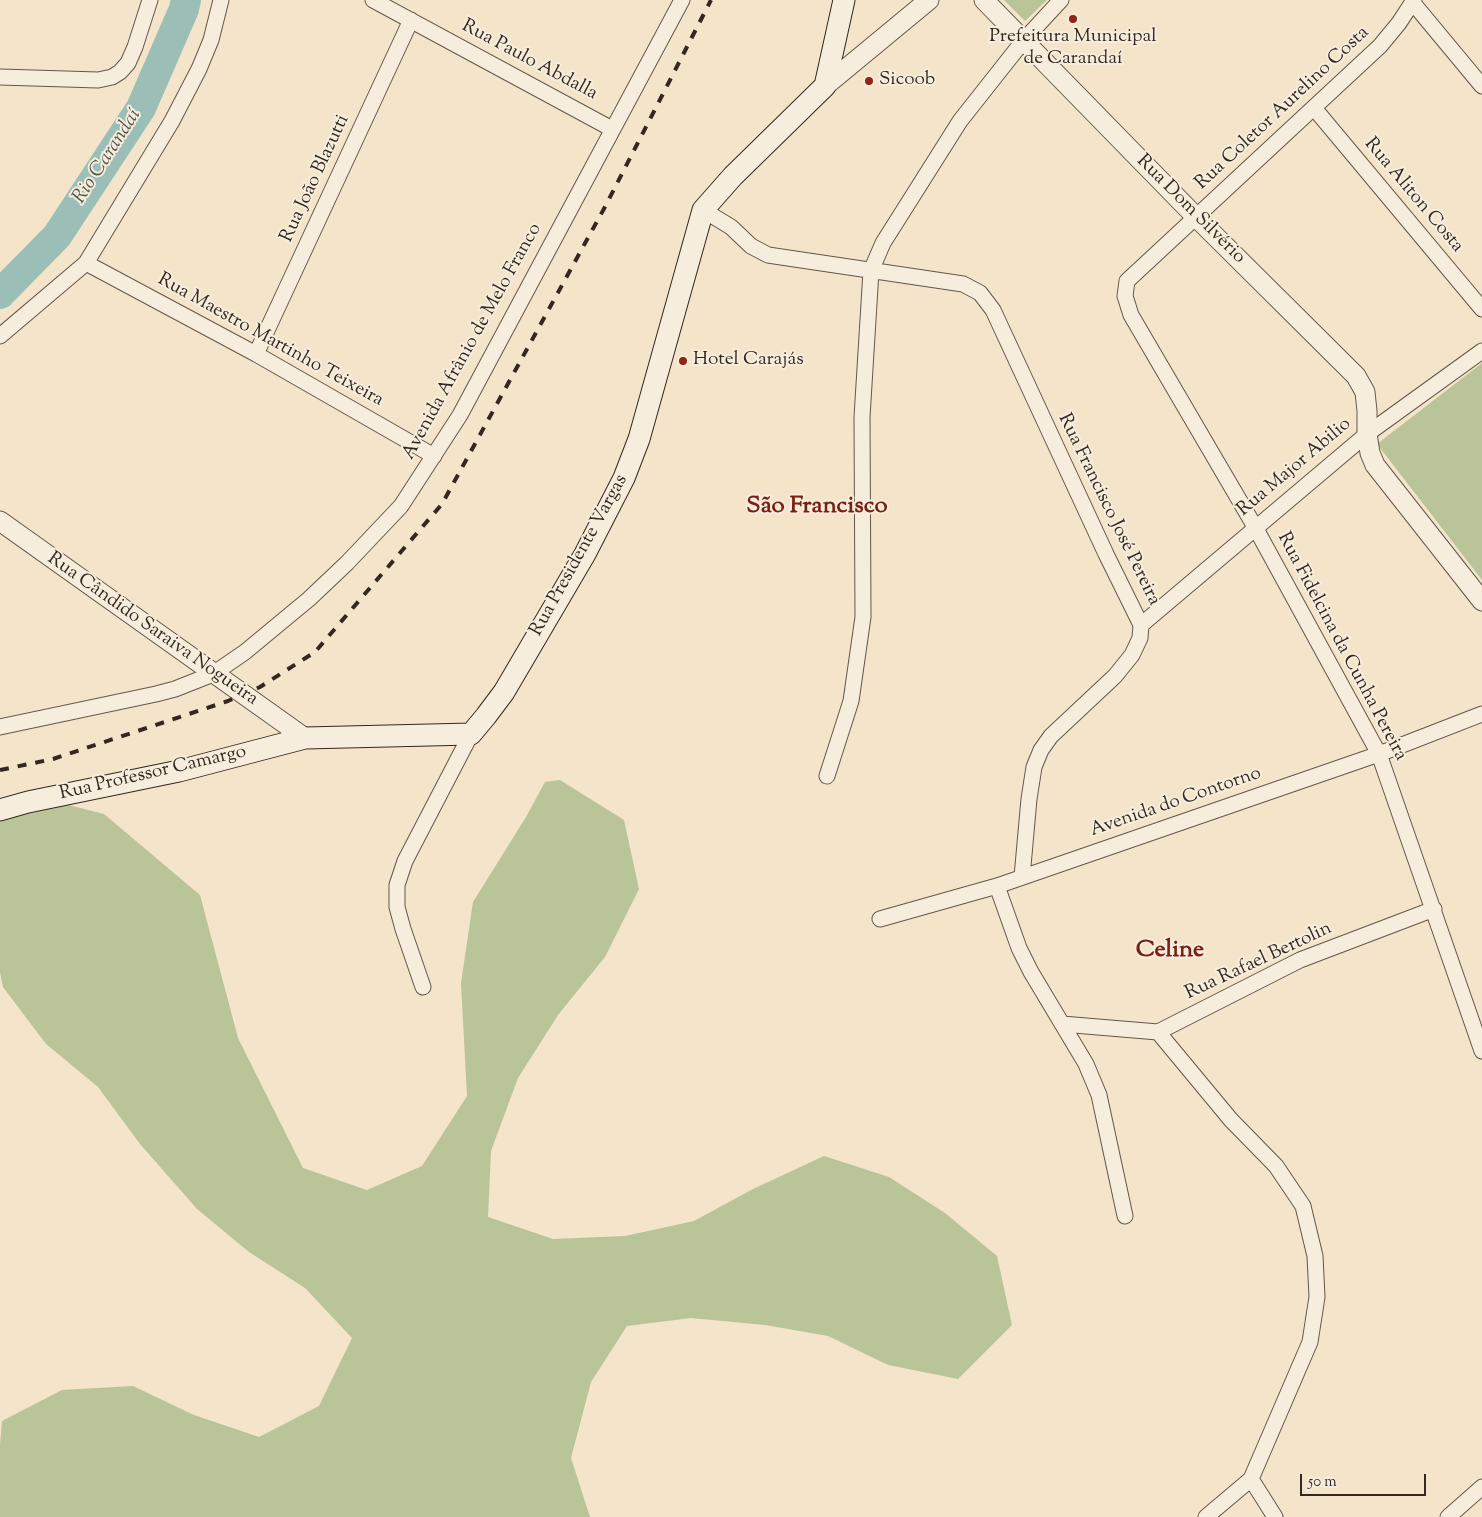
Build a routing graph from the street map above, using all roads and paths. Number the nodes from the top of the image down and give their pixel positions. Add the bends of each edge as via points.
1 (150, 0) edge
2 (221, 0) edge
3 (373, 0) edge
4 (682, 0) edge
5 (844, 0) edge
6 (929, 0) edge
7 (984, 0) edge
8 (1061, 0) edge
9 (1413, 1) edge
10 (412, 20) junction
11 (1024, 40) junction
12 (0, 77) edge
13 (825, 86) junction
14 (1482, 86) edge
15 (1314, 108) junction
16 (612, 129) junction
17 (703, 210) junction
18 (1197, 218) junction
19 (86, 262) junction
20 (871, 271) junction
21 (1127, 281) joint
22 (1482, 309) edge
23 (0, 336) edge
24 (1482, 351) edge
25 (256, 354) junction
26 (1367, 434) junction
27 (434, 456) junction
28 (0, 521) edge
29 (1255, 528) junction
30 (1482, 601) edge
31 (1141, 625) junction
32 (213, 674) junction
33 (1482, 714) edge
34 (0, 727) edge
35 (471, 734) junction
36 (305, 738) junction
37 (1379, 754) junction
38 (827, 776) dead end
39 (0, 810) edge
40 (1022, 877) junction
41 (997, 886) junction
42 (1434, 909) junction
43 (880, 919) dead end
44 (423, 987) dead end
45 (1062, 1024) junction
46 (1158, 1032) junction
47 (1482, 1051) edge
48 (1125, 1216) dead end
49 (1251, 1478) junction
50 (1482, 1487) edge
51 (1206, 1517) edge
52 (1276, 1517) edge
53 (1448, 1517) edge

1 - 12 street via 136,47 128,63 112,77 98,80
2 - 19 street via 211,40 199,69 172,121
3 - 10 street, Rua Paulo Abdalla
4 - 16 street, Avenida Afrânio de Melo Franco
5 - 13 main road
6 - 13 street
7 - 11 street, Rua Dom Silvério
8 - 11 street
9 - 14 street
9 - 15 street, Rua Coletor Aurelino Costa via 1380,46
10 - 16 street, Rua Paulo Abdalla
10 - 25 street, Rua João Blazutti
11 - 18 street, Rua Dom Silvério
11 - 20 street via 960,121 887,236
13 - 17 main road, Rua Presidente Vargas
15 - 18 street, Rua Coletor Aurelino Costa
15 - 22 street, Rua Aliton Costa
16 - 27 street, Avenida Afrânio de Melo Franco via 460,415
17 - 20 street, Rua Francisco José Pereira via 768,255
17 - 35 main road, Rua Presidente Vargas via 638,440 624,478 585,554 504,692
18 - 21 street, Rua Coletor Aurelino Costa
18 - 26 street, Rua Dom Silvério via 1356,376 1368,411
19 - 23 street
19 - 25 street, Rua Maestro Martinho Teixeira
20 - 31 street, Rua Francisco José Pereira via 963,284 980,293 993,310
20 - 38 street via 862,417 863,617 851,701
21 - 29 street, Rua Fidelcina da Cunha Pereira via 1125,296 1130,315
24 - 26 street, Rua Major Abilio
25 - 27 street, Rua Maestro Martinho Teixeira
26 - 29 street, Rua Major Abilio
26 - 30 street, Rua Dom Silvério via 1374,465
27 - 32 street, Avenida Afrânio de Melo Franco via 401,506 347,563 309,599
28 - 32 street, Rua Cândido Saraiva Nogueira
29 - 31 street, Rua Major Abilio
29 - 37 street, Rua Fidelcina da Cunha Pereira
31 - 40 street, Rua Francisco José Pereira via 1140,638 1132,655 1041,750 1028,799
32 - 34 street, Avenida Afrânio de Melo Franco via 156,694
32 - 36 street, Rua Cândido Saraiva Nogueira
33 - 37 street, Avenida do Contorno
35 - 36 main road, Rua Professor Camargo
35 - 44 street, Rua Presidente Vargas via 405,862 397,885 397,907
36 - 39 main road, Rua Professor Camargo
37 - 40 street, Avenida do Contorno
37 - 42 street, Rua Fidelcina da Cunha Pereira
40 - 41 street, Avenida do Contorno
41 - 43 street, Avenida do Contorno
41 - 45 street via 1019,948
42 - 46 street, Rua Rafael Bertolin via 1300,960
42 - 47 street, Rua Fidelcina da Cunha Pereira
45 - 46 street
45 - 48 street via 1086,1064 1099,1095
46 - 49 street via 1231,1120 1276,1166 1303,1206 1315,1256 1317,1297 1310,1342
49 - 51 street
49 - 52 street
50 - 53 street

